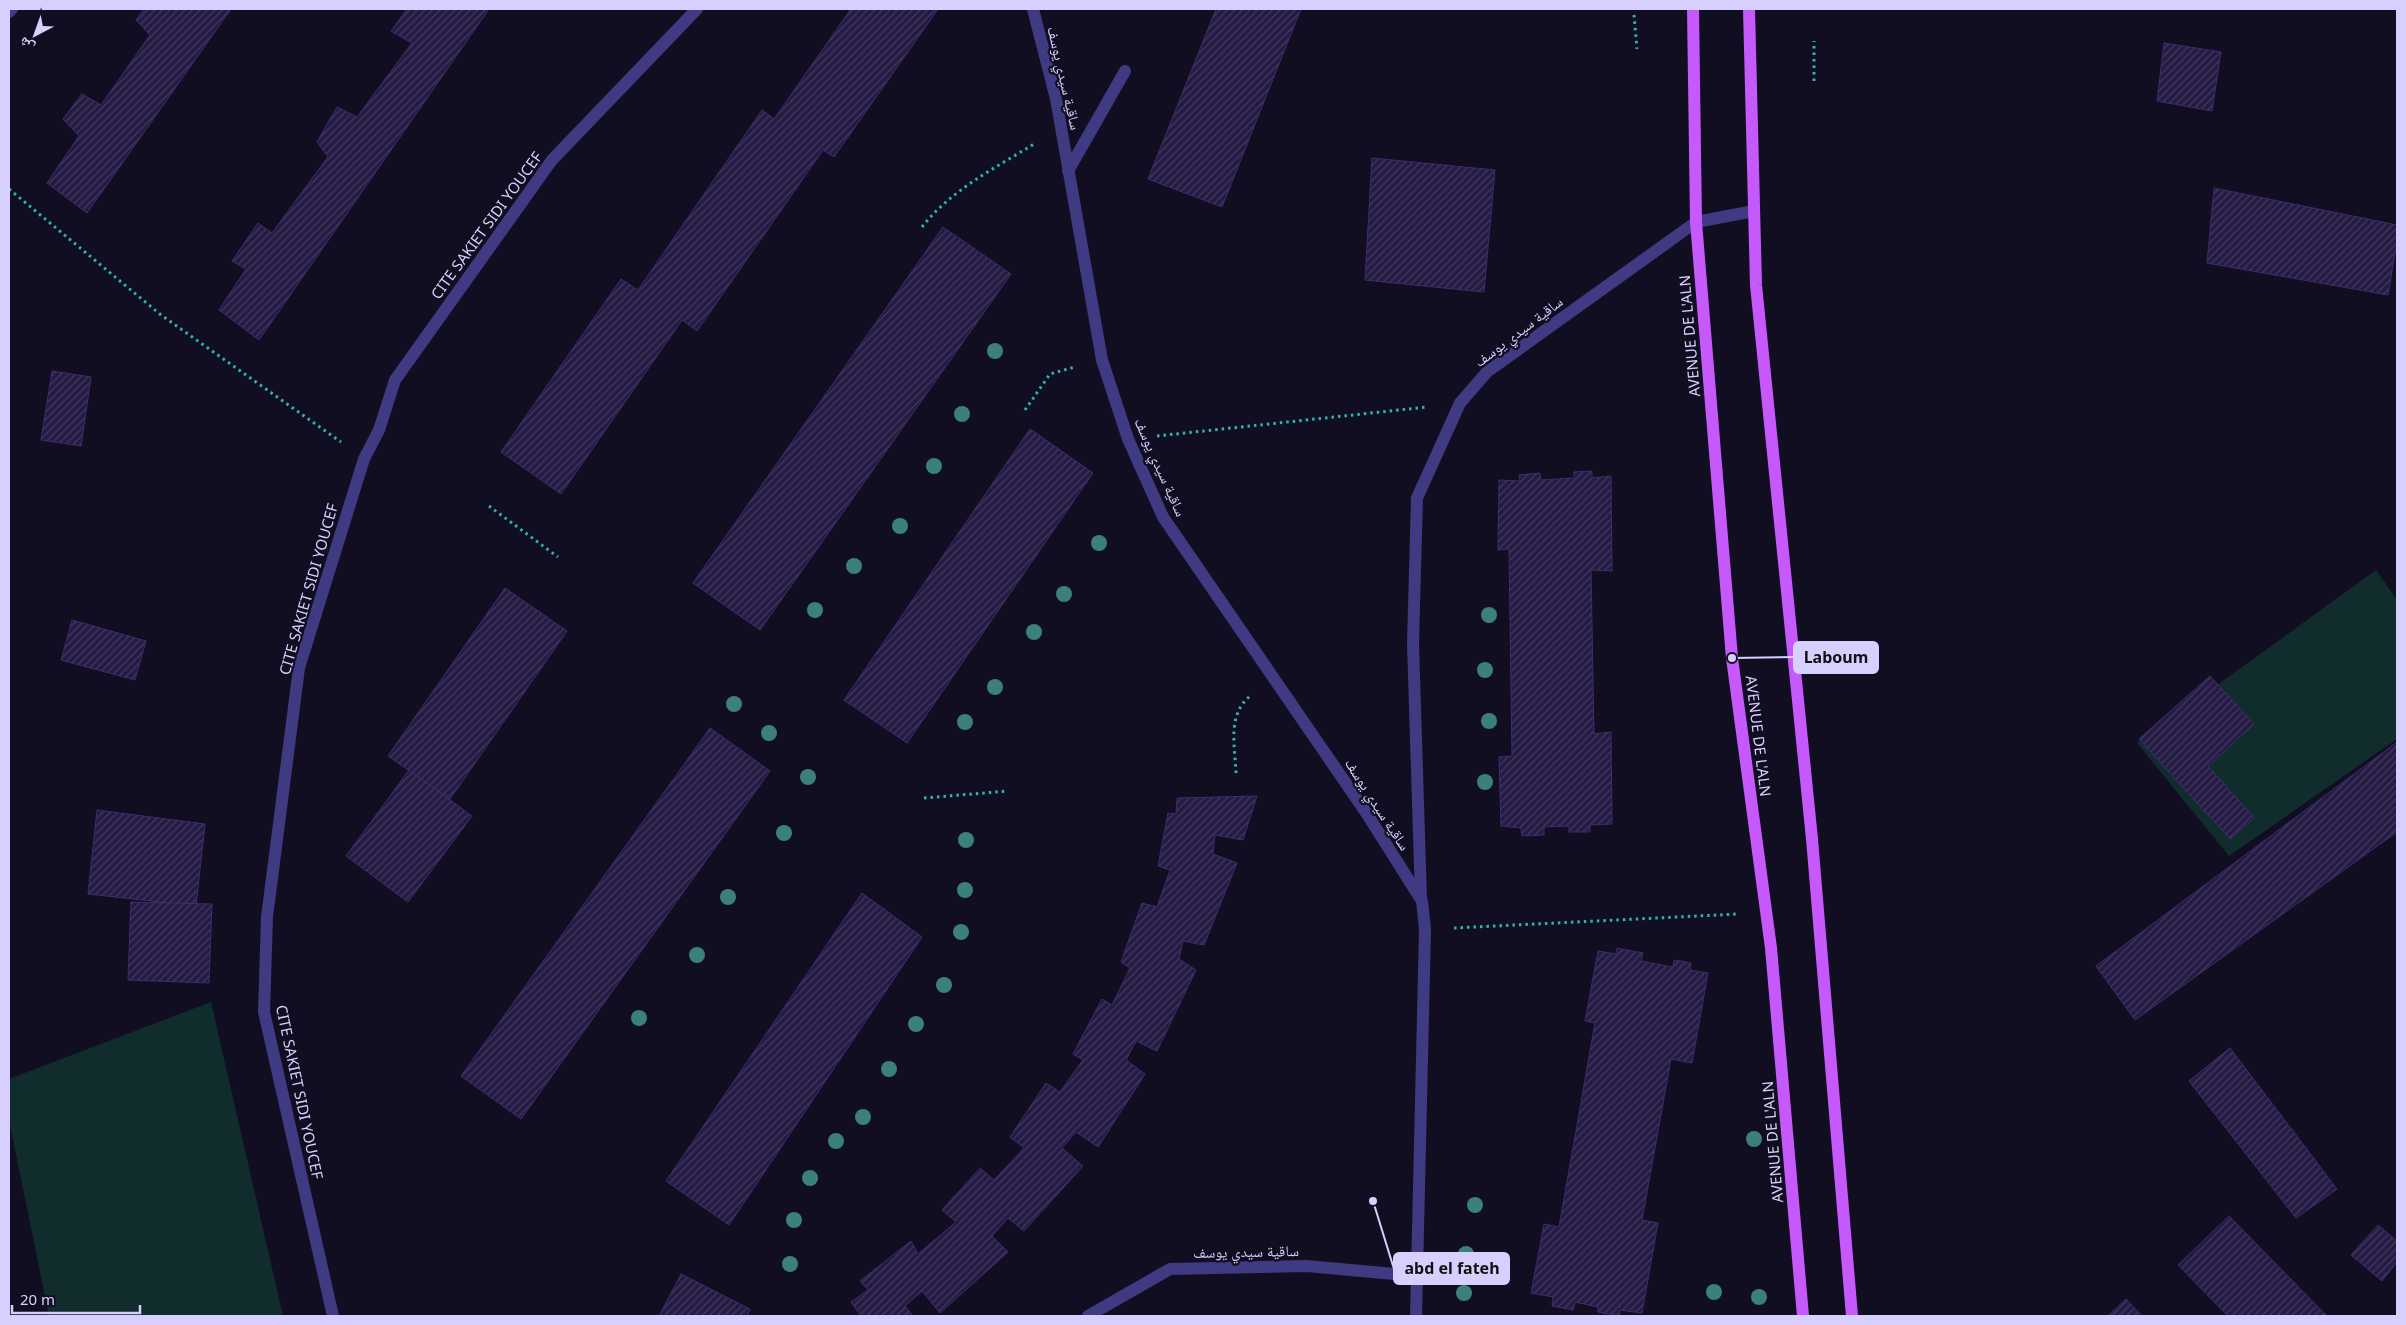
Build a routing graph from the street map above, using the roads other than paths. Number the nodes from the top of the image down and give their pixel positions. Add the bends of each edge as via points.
1 (12, 9) edge
2 (697, 9) edge
3 (1033, 9) edge
4 (1693, 9) edge
5 (1749, 9) edge
6 (9, 12) edge
7 (1125, 71) dead end
8 (1068, 170) junction
9 (1754, 211) junction
10 (1696, 222) junction
11 (1422, 901) junction
12 (1416, 1276) junction
13 (332, 1316) edge
14 (1088, 1316) edge
15 (1416, 1316) edge
16 (1803, 1316) edge
17 (1852, 1316) edge

1 - 6 street
2 - 13 street, CITE SAKIET SIDI YOUCEF via 552,160 396,380 379,430 364,459 299,668 267,917 264,1012
3 - 8 street, ساقية سيدي يوسف via 1056,99
4 - 10 main road, AVENUE DE L'ALN
5 - 9 main road
7 - 8 street
8 - 11 street, ساقية سيدي يوسف via 1102,360 1128,439 1164,517 1367,814
9 - 10 street
9 - 17 main road via 1756,285 1812,839
10 - 11 street, ساقية سيدي يوسف via 1487,372 1460,403 1417,498 1413,643
10 - 16 main road, AVENUE DE L'ALN via 1732,658 1766,912
11 - 12 street, ساقية سيدي يوسف
12 - 14 street, ساقية سيدي يوسف via 1307,1266 1170,1269
12 - 15 street, ساقية سيدي يوسف

